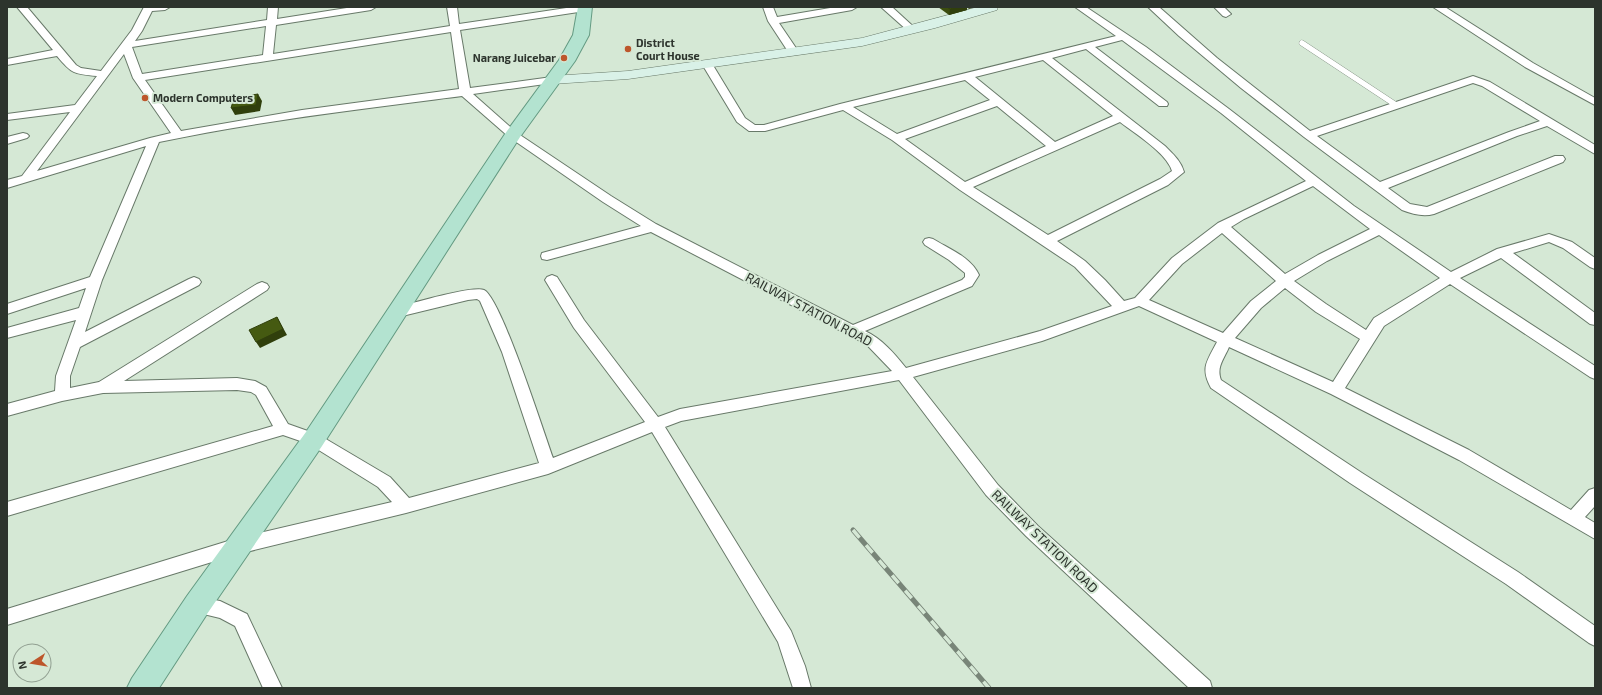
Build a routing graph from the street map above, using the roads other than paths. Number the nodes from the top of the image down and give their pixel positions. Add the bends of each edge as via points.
1 (22, 7) edge
2 (165, 7) edge
3 (274, 7) edge
4 (371, 7) edge
5 (452, 7) edge
6 (768, 7) edge
7 (852, 7) edge
8 (886, 7) edge
9 (992, 7) edge
10 (1080, 7) edge
11 (1153, 7) edge
12 (1438, 7) edge
13 (149, 8) edge
14 (585, 8) edge
15 (773, 21) junction
16 (272, 22) junction
17 (455, 28) junction
18 (911, 29) junction
19 (1123, 37) junction
20 (1302, 43) dead end
21 (126, 45) junction
22 (1089, 47) junction
23 (794, 51) junction
24 (60, 52) junction
25 (268, 57) junction
26 (1046, 57) junction
27 (7, 62) edge
28 (707, 64) junction
29 (104, 74) junction
30 (967, 76) junction
31 (138, 78) junction
32 (552, 80) junction
33 (465, 93) junction
34 (999, 101) junction
35 (1595, 102) edge
36 (1163, 104) dead end
37 (1396, 105) junction
38 (844, 106) junction
39 (78, 108) junction
40 (7, 117) edge
41 (1121, 117) junction
42 (1548, 122) junction
43 (178, 135) junction
44 (513, 135) junction
45 (1308, 135) junction
46 (23, 136) dead end
47 (896, 138) junction
48 (154, 140) junction
49 (7, 142) edge
50 (1054, 147) junction
51 (1595, 150) edge
52 (1559, 159) dead end
53 (26, 178) junction
54 (1314, 181) junction
55 (7, 184) edge
56 (964, 187) junction
57 (1379, 187) junction
58 (1222, 226) junction
59 (652, 227) junction
60 (1380, 230) junction
61 (1047, 240) junction
62 (929, 242) dead end
63 (1502, 252) junction
64 (547, 256) dead end
65 (1595, 264) edge
66 (1449, 277) junction
67 (95, 280) junction
68 (552, 280) dead end
69 (1284, 280) junction
70 (194, 282) dead end
71 (262, 287) dead end
72 (1140, 301) junction
73 (1122, 308) junction
74 (7, 309) edge
75 (85, 312) junction
76 (398, 312) junction
77 (1595, 320) edge
78 (854, 330) junction
79 (7, 333) edge
80 (1368, 338) junction
81 (1225, 339) junction
82 (74, 344) junction
83 (1595, 373) edge
84 (904, 374) junction
85 (103, 387) junction
86 (1336, 390) junction
87 (62, 395) junction
88 (7, 410) edge
89 (656, 424) junction
90 (283, 429) junction
91 (314, 439) junction
92 (548, 467) junction
93 (1595, 495) edge
94 (406, 506) junction
95 (7, 509) edge
96 (1573, 519) junction
97 (1595, 532) edge
98 (238, 546) junction
99 (197, 605) junction
100 (7, 617) edge
101 (1595, 637) edge
102 (142, 688) edge
103 (273, 688) edge
104 (802, 688) edge
105 (1203, 688) edge

1 - 24 street
2 - 13 street
3 - 16 street
4 - 16 street
5 - 17 street
6 - 15 street
7 - 15 street
8 - 18 street
9 - 18 main road
10 - 19 street
11 - 45 street via 1231,76
12 - 35 street via 1529,65
13 - 21 street
14 - 17 street
14 - 32 main road via 581,35 567,61
15 - 23 street
16 - 21 street
16 - 25 street
17 - 25 street
17 - 33 street
18 - 23 main road via 862,42
19 - 22 street
19 - 54 street via 1225,111
20 - 37 lane
21 - 29 street
21 - 31 street
22 - 26 street
22 - 36 street
23 - 28 main road
24 - 27 street
24 - 29 street via 78,71
25 - 31 street
26 - 30 street
26 - 41 street
28 - 32 main road via 628,75
28 - 38 street via 741,120 753,129
29 - 39 street
30 - 34 street
30 - 38 street
31 - 43 street
32 - 33 street
32 - 44 main road
33 - 43 street via 305,113
33 - 44 street, RAILWAY STATION ROAD
34 - 47 street
34 - 50 street
37 - 42 street via 1473,79 1486,84
37 - 45 street
38 - 47 street
39 - 40 street
39 - 53 street
41 - 50 street
41 - 61 street via 1173,160 1178,172 1164,182
42 - 51 street
42 - 57 street
43 - 48 street
44 - 59 street, RAILWAY STATION ROAD
44 - 76 main road
45 - 57 street
46 - 49 street
47 - 56 street
48 - 53 street
48 - 67 street
50 - 56 street
52 - 57 street via 1424,213 1406,207
53 - 55 street
54 - 58 street
54 - 60 street
56 - 61 street
58 - 69 street
58 - 72 street via 1177,261
59 - 64 street
59 - 78 street, RAILWAY STATION ROAD
60 - 66 street
60 - 69 street
61 - 73 street via 1080,264
62 - 78 street via 964,264 970,270 971,279 967,283
63 - 65 street via 1549,238 1555,239
63 - 66 street
63 - 77 street
66 - 80 street via 1379,322
66 - 83 street
67 - 74 street
67 - 75 street
68 - 89 street via 579,324
69 - 80 street via 1321,308
69 - 81 street via 1253,307
70 - 82 street
71 - 85 street
72 - 73 street
72 - 81 street
73 - 84 street via 1042,336
75 - 79 street
75 - 82 street
76 - 91 main road
76 - 92 street via 468,294 480,294 486,298 509,352
78 - 84 street, RAILWAY STATION ROAD via 883,350
80 - 86 street
81 - 86 street
81 - 101 street via 1210,370 1216,384 1512,578
82 - 87 street via 63,376
84 - 89 street via 680,415
84 - 105 street, RAILWAY STATION ROAD via 992,490 1032,531
85 - 87 street
85 - 90 street via 237,384 255,387 266,398
86 - 96 street via 1464,455
87 - 88 street
89 - 92 street
89 - 104 street via 785,637
90 - 91 street
90 - 95 street
91 - 94 street via 384,482
91 - 98 main road
92 - 94 street
93 - 96 street
94 - 98 street
96 - 97 street
98 - 99 main road
98 - 100 street
99 - 102 main road
99 - 103 street via 231,613 241,620

